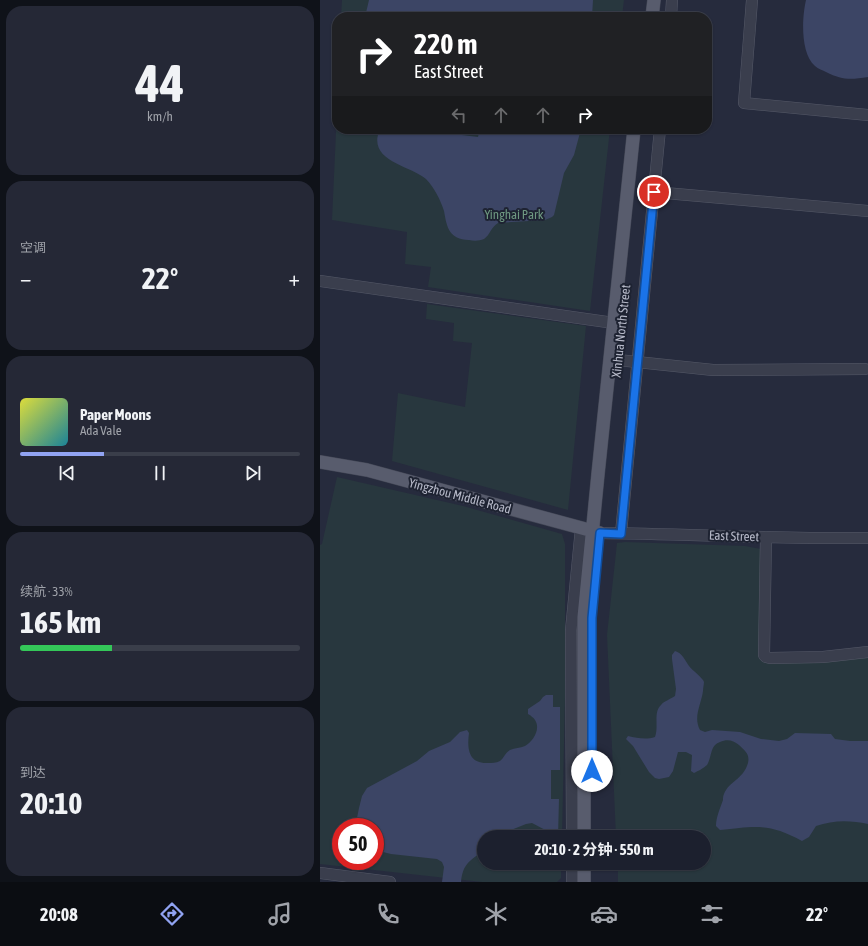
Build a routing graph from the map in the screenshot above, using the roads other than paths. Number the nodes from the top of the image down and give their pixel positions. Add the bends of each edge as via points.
1 (646, 0) edge
2 (654, 0) edge
3 (672, 0) edge
4 (752, 0) edge
5 (645, 12) edge
6 (653, 12) edge
7 (671, 12) edge
8 (868, 114) edge
9 (633, 134) edge
10 (641, 134) edge
11 (660, 134) edge
12 (654, 192) junction
13 (868, 211) edge
14 (320, 280) edge
15 (614, 323) junction
16 (618, 360) junction
17 (638, 362) junction
18 (865, 369) dead end
19 (320, 462) edge
20 (591, 531) junction
21 (621, 534) junction
22 (766, 537) junction
23 (868, 538) edge
24 (868, 652) edge
25 (572, 830) edge
26 (584, 830) edge
27 (592, 830) edge
28 (572, 870) edge
29 (584, 870) edge
30 (592, 870) edge
31 (320, 873) edge
32 (390, 882) edge
33 (572, 882) edge
34 (584, 882) edge
35 (592, 882) edge

1 - 5 main road
2 - 6 main road
3 - 7 street
4 - 8 street via 744,103
9 - 15 main road, Xinhua North Street
10 - 16 main road, Xinhua North Street
11 - 12 street
12 - 13 street
12 - 17 street
14 - 15 street
15 - 20 main road, Xinhua North Street
16 - 17 street
16 - 20 main road, Xinhua North Street
17 - 18 street via 713,370
17 - 21 street
19 - 20 main road, Yingzhou Middle Road via 367,470
20 - 21 street, East Street
20 - 25 street via 572,630
20 - 26 main road via 584,617
20 - 27 main road
21 - 22 street, East Street
22 - 23 street, East Street
22 - 24 street via 764,655 770,658 823,657
28 - 33 street
29 - 34 main road
30 - 35 main road
31 - 32 street

